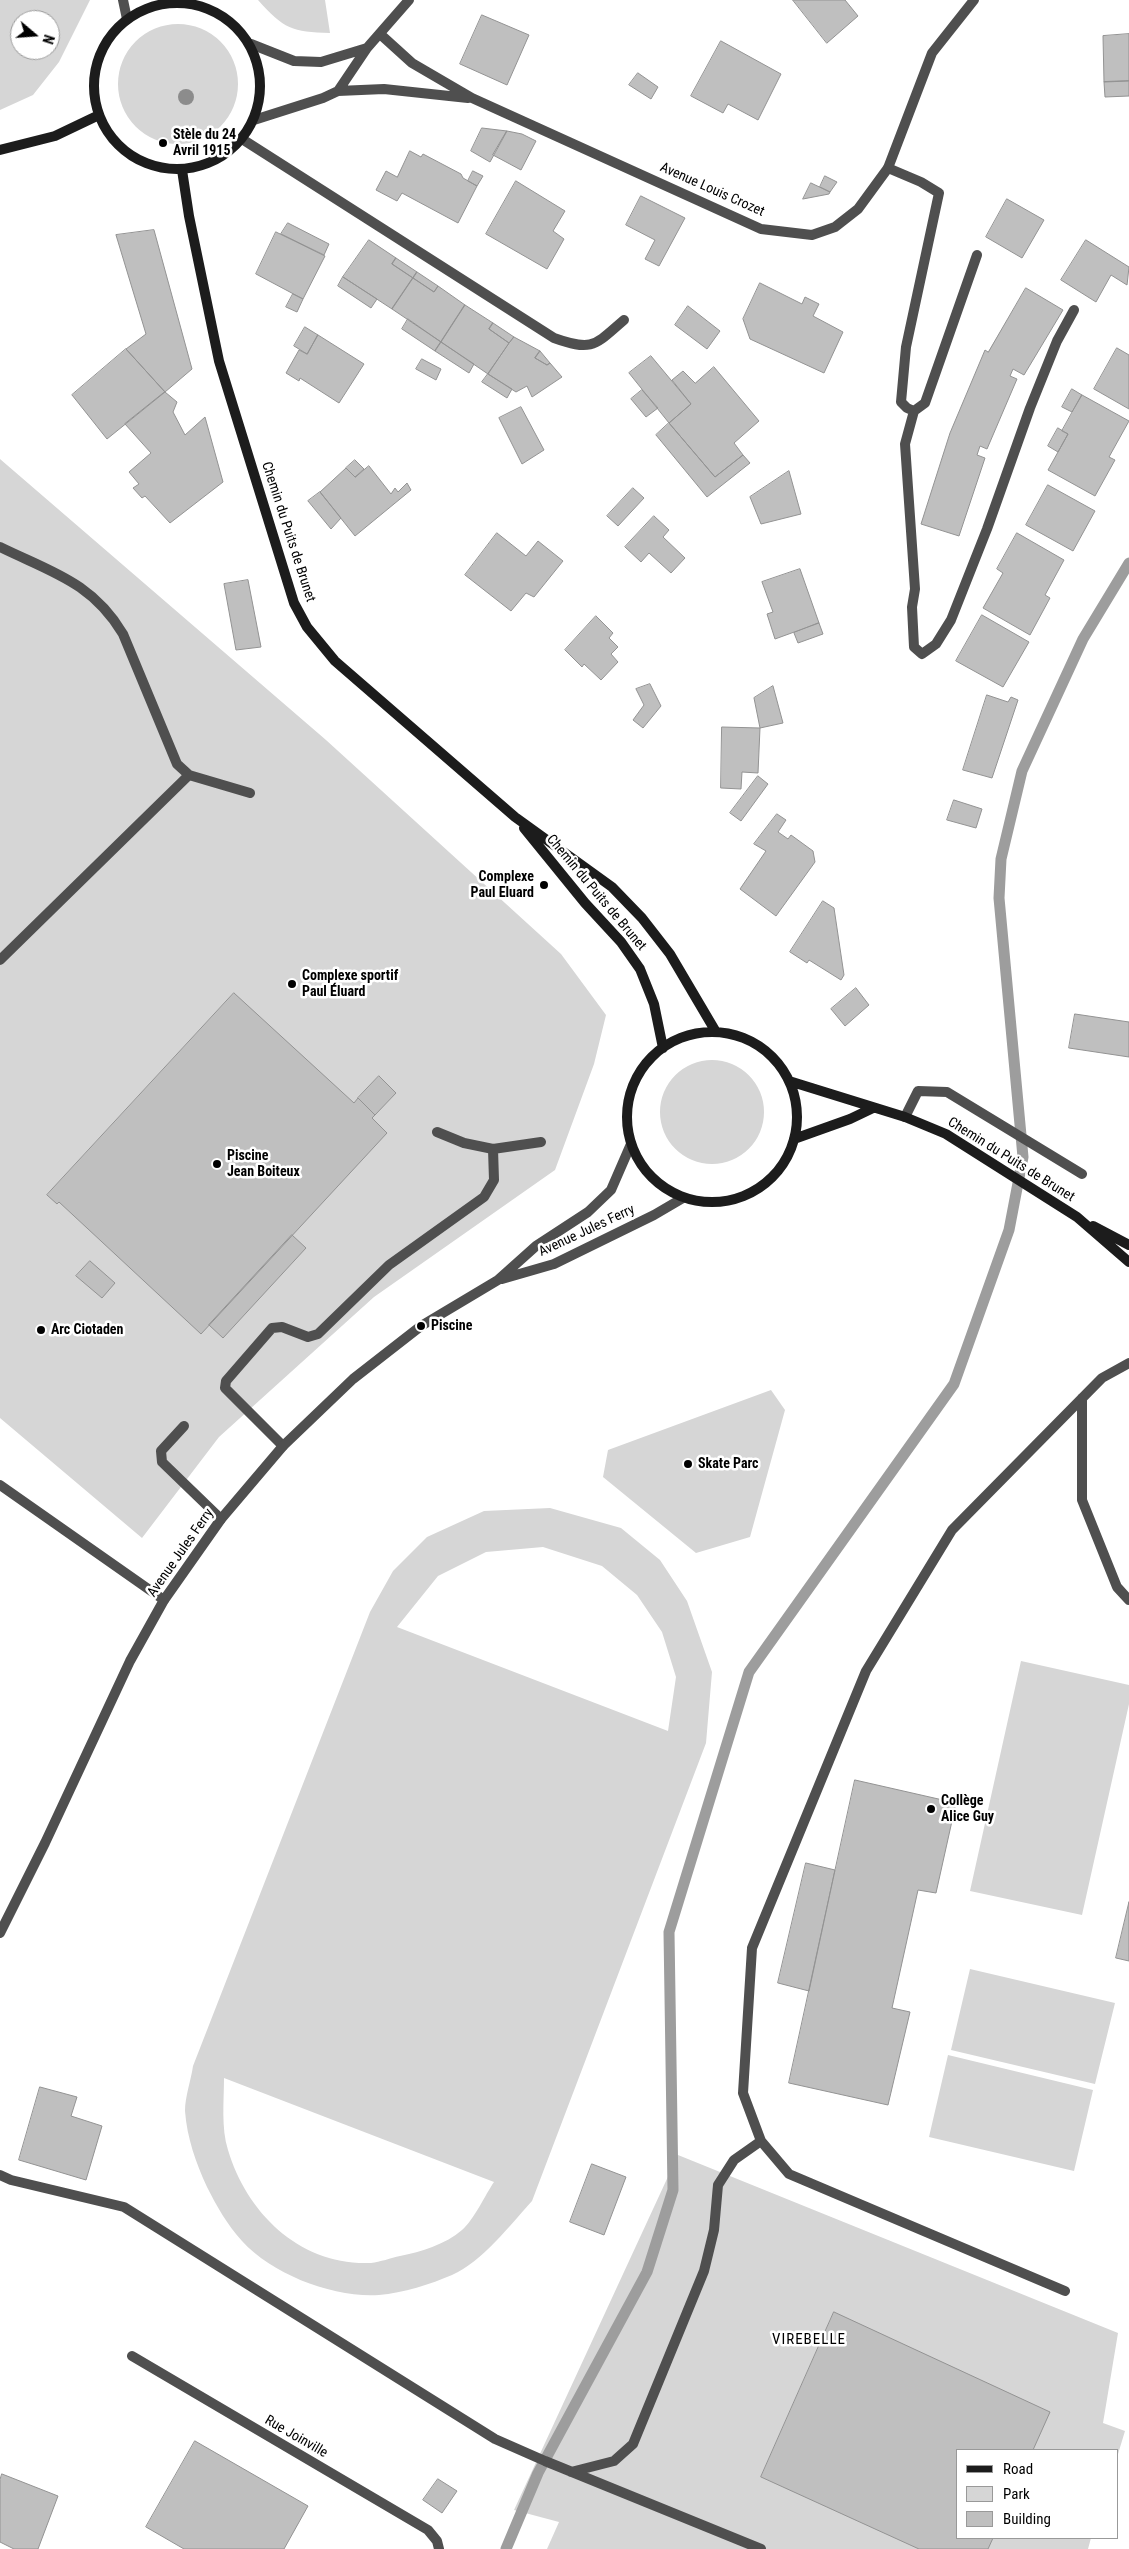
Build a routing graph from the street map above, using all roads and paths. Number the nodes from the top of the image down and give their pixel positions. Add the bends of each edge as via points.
1 (123, 0) edge
2 (409, 0) edge
3 (974, 0) edge
4 (167, 1) edge
5 (127, 18) junction
6 (380, 34) junction
7 (251, 44) junction
8 (367, 48) junction
9 (338, 91) junction
10 (472, 98) junction
11 (99, 115) junction
12 (254, 120) junction
13 (242, 139) junction
14 (0, 150) edge
15 (888, 168) junction
16 (182, 170) junction
17 (977, 254) dead end
18 (1074, 310) dead end
19 (624, 320) dead end
20 (914, 411) junction
21 (0, 547) edge
22 (189, 775) junction
23 (250, 792) dead end
24 (515, 817) junction
25 (0, 960) edge
26 (716, 1032) junction
27 (663, 1048) junction
28 (789, 1080) junction
29 (873, 1108) junction
30 (905, 1117) junction
31 (437, 1132) dead end
32 (794, 1139) junction
33 (541, 1142) dead end
34 (632, 1144) junction
35 (493, 1149) junction
36 (1082, 1174) dead end
37 (683, 1198) junction
38 (1077, 1218) junction
39 (1129, 1245) edge
40 (1129, 1262) edge
41 (498, 1280) junction
42 (1129, 1363) edge
43 (1082, 1398) junction
44 (184, 1426) dead end
45 (283, 1446) junction
46 (0, 1485) edge
47 (220, 1519) junction
48 (164, 1600) junction
49 (1129, 1600) edge
50 (0, 1933) edge
51 (761, 2141) junction
52 (0, 2175) edge
53 (1066, 2291) dead end
54 (132, 2356) dead end
55 (571, 2472) junction
56 (439, 2549) edge
57 (761, 2549) edge

1 - 5 street
2 - 6 street
3 - 15 street, Avenue Louis Crozet via 932,53
4 - 5 street via 146,7
4 - 7 street via 192,3 216,10
5 - 11 street via 108,38 97,62 94,89
6 - 8 street
6 - 10 street via 412,63
7 - 8 street via 294,61 321,62
7 - 12 street via 260,68 261,94
8 - 9 street
9 - 10 street via 384,89
9 - 12 street
10 - 15 street, Avenue Louis Crozet via 761,229 812,235 835,227 858,209
11 - 14 street via 55,136
11 - 16 street via 112,138 131,156 156,167
12 - 13 street
13 - 16 street via 212,162
13 - 19 street via 554,338 577,346 596,343
15 - 20 street via 939,193 906,347 901,402
16 - 24 street, Chemin du Puits de Brunet via 219,361 294,604 307,627 335,661
17 - 20 street via 925,403
18 - 20 street via 1057,341 1030,408 951,620 936,644 922,654 914,647 912,607 915,589 906,444
21 - 22 street via 73,582 93,595 110,614 122,634 177,764
22 - 23 street
22 - 25 street
24 - 26 street, Chemin du Puits de Brunet via 612,886 642,918 670,954
24 - 27 street, Chemin du Puits de Brunet via 640,969 654,1004
26 - 27 street via 698,1033
26 - 28 street via 738,1037 759,1047
27 - 34 street via 637,1078 629,1099 627,1122
28 - 29 street, Chemin du Puits de Brunet
28 - 32 street via 796,1109
29 - 30 street, Chemin du Puits de Brunet
29 - 32 street
30 - 36 street via 918,1091 948,1092
30 - 38 street, Chemin du Puits de Brunet via 946,1134
31 - 35 street via 464,1143
32 - 37 street via 785,1161 752,1193 730,1200 706,1202
33 - 35 street
34 - 37 street via 651,1177
34 - 41 street, Avenue Jules Ferry via 611,1190 588,1212 536,1246
35 - 45 street via 494,1180 484,1197 389,1265 318,1334 308,1337 282,1327 272,1328 226,1381 225,1388
37 - 41 street, Avenue Jules Ferry via 554,1264
38 - 39 street, Chemin du Puits de Brunet
38 - 40 street, Chemin du Puits de Brunet
41 - 45 street, Avenue Jules Ferry via 421,1326 353,1379
42 - 43 street via 1102,1378
43 - 49 street via 1082,1500 1117,1587
43 - 51 street via 952,1530 866,1671 752,1948 743,2093
44 - 47 street via 161,1451 162,1462
45 - 47 street, Avenue Jules Ferry
46 - 48 street
47 - 48 street, Avenue Jules Ferry
48 - 50 street, Avenue Jules Ferry via 130,1661
51 - 53 street via 789,2174
51 - 55 street via 734,2160 718,2185 714,2230 704,2271 633,2444 614,2461
52 - 55 street via 124,2207 495,2439
54 - 56 street, Rue Joinville via 428,2530
55 - 57 street

